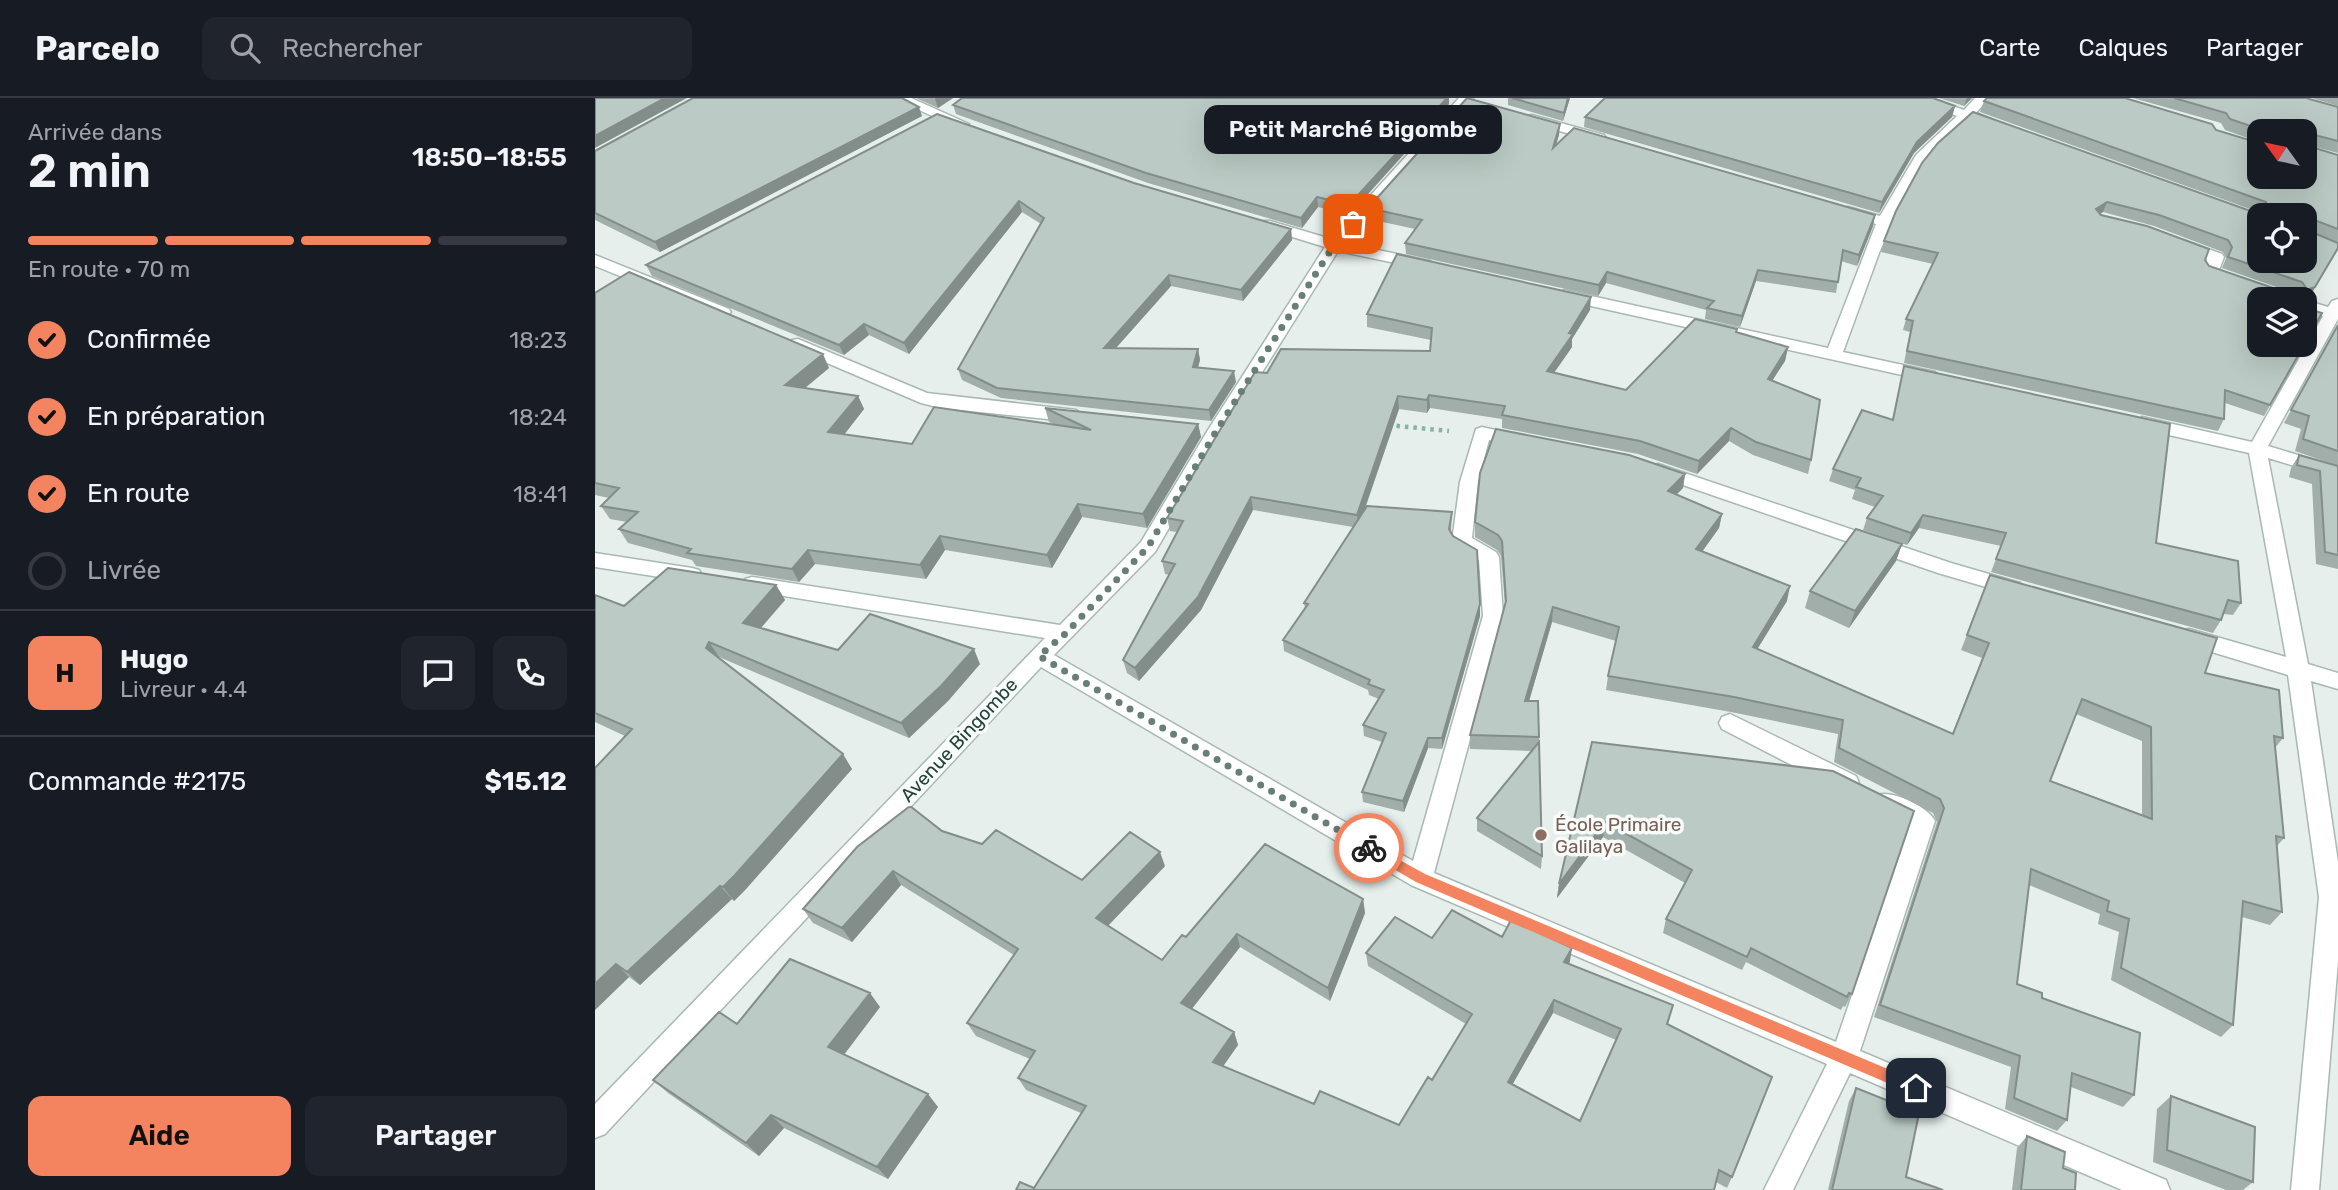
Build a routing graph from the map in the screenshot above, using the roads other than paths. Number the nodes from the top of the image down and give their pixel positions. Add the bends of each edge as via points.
1 (899, 98) edge
2 (1916, 98) edge
3 (1982, 98) edge
4 (1467, 100) edge
5 (958, 104) edge
6 (1518, 115) edge
7 (1969, 115) junction
8 (933, 119) junction
9 (2007, 128) edge
10 (977, 130) edge
11 (1609, 141) edge
12 (1830, 206) edge
13 (1245, 218) edge
14 (1882, 221) junction
15 (2171, 240) edge
16 (1334, 245) junction
17 (595, 260) edge
18 (1442, 268) edge
19 (641, 272) junction
20 (2249, 286) edge
21 (615, 288) edge
22 (1550, 292) edge
23 (2317, 307) edge
24 (2335, 309) edge
25 (735, 317) edge
26 (784, 339) edge
27 (1834, 354) junction
28 (1943, 379) edge
29 (1093, 418) edge
30 (2120, 418) edge
31 (1536, 443) edge
32 (2257, 449) junction
33 (1636, 463) edge
34 (2338, 473) edge
35 (595, 560) edge
36 (705, 577) edge
37 (733, 581) edge
38 (2030, 592) edge
39 (2164, 630) edge
40 (1065, 634) junction
41 (1039, 656) junction
42 (2298, 667) junction
43 (2338, 681) edge
44 (1730, 723) dead end
45 (1420, 878) junction
46 (1844, 1058) junction
47 (595, 1124) edge
48 (1778, 1190) edge
49 (2156, 1190) edge
50 (2305, 1190) edge

1 - 8 street
2 - 7 street
3 - 7 street
4 - 16 street, Avenue Bingombe
5 - 8 street
6 - 11 street
7 - 9 street
7 - 14 street via 1925,153
8 - 10 street
12 - 14 street
13 - 16 street
14 - 27 street
15 - 20 street via 2216,257 2210,272
16 - 18 street
16 - 40 street, Avenue Bingombe via 1210,430 1148,547
17 - 19 street
19 - 21 street
19 - 25 street
22 - 27 street
23 - 24 street
24 - 32 street
26 - 29 street via 930,400
27 - 28 street
30 - 32 street
31 - 45 street via 1482,433 1469,482 1462,541 1489,557 1493,616
32 - 34 street
32 - 42 street
33 - 38 street via 1945,568
35 - 36 street
37 - 40 street
39 - 42 street
40 - 41 street, Avenue Bingombe
41 - 45 street
41 - 47 street, Avenue Bingombe
42 - 43 street
42 - 50 street via 2331,897
44 - 46 street via 1923,821
45 - 46 street
46 - 48 street
46 - 49 street

